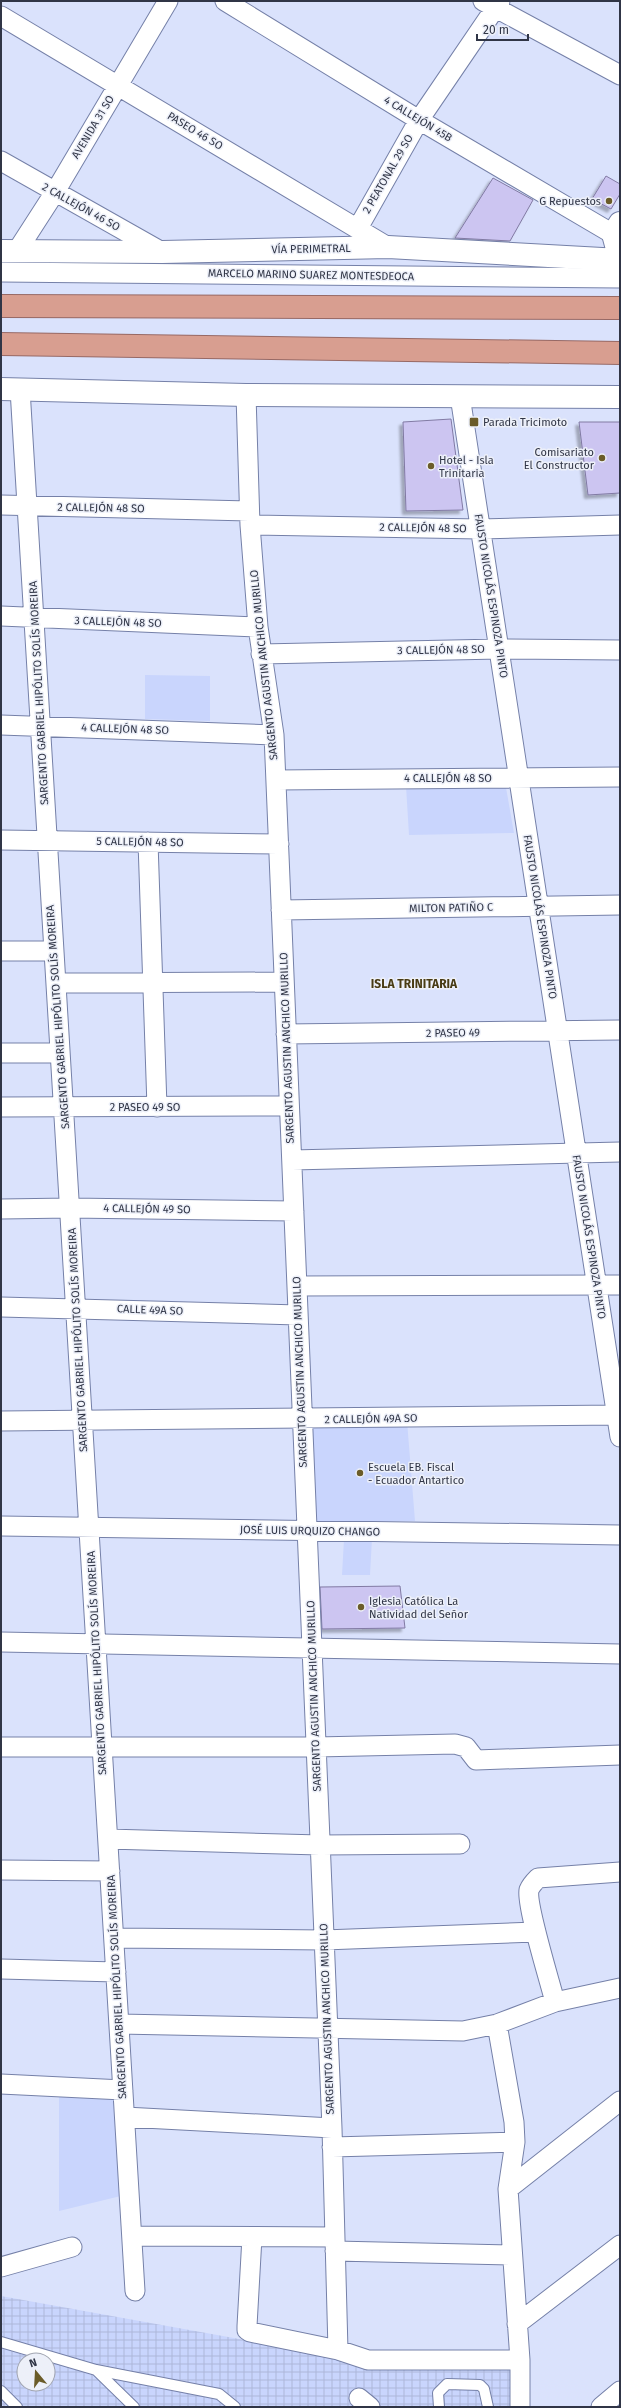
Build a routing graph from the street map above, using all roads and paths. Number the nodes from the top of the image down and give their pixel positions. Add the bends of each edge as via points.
1 (168, 1) edge
2 (225, 1) edge
3 (493, 3) edge
4 (1, 16) edge
5 (620, 75) edge
6 (118, 86) junction
7 (419, 120) junction
8 (1, 161) edge
9 (55, 192) junction
10 (358, 228) junction
11 (617, 228) edge
12 (388, 247) junction
13 (9, 251) edge
14 (162, 252) junction
15 (620, 260) edge
16 (1, 272) edge
17 (620, 278) edge
18 (1, 306) edge
19 (620, 308) edge
20 (1, 344) edge
21 (620, 353) edge
22 (11, 389) edge
23 (246, 395) junction
24 (460, 396) junction
25 (620, 397) edge
26 (1, 505) edge
27 (27, 506) junction
28 (250, 518) junction
29 (620, 525) edge
30 (480, 529) junction
31 (1, 616) edge
32 (34, 618) junction
33 (258, 627) junction
34 (499, 649) junction
35 (620, 650) edge
36 (261, 654) junction
37 (1, 725) edge
38 (41, 725) junction
39 (274, 735) junction
40 (620, 777) edge
41 (519, 778) junction
42 (276, 780) junction
43 (1, 840) edge
44 (47, 840) junction
45 (148, 842) junction
46 (278, 844) junction
47 (620, 905) edge
48 (538, 907) junction
49 (281, 910) junction
50 (1, 951) edge
51 (54, 951) junction
52 (284, 982) junction
53 (56, 983) junction
54 (152, 984) junction
55 (620, 1030) edge
56 (558, 1031) junction
57 (286, 1034) junction
58 (1, 1053) edge
59 (60, 1053) junction
60 (64, 1106) junction
61 (289, 1106) junction
62 (157, 1107) junction
63 (1, 1108) edge
64 (576, 1152) junction
65 (620, 1152) edge
66 (292, 1160) junction
67 (70, 1208) junction
68 (1, 1209) edge
69 (294, 1211) junction
70 (596, 1285) junction
71 (620, 1285) edge
72 (297, 1286) junction
73 (1, 1307) edge
74 (76, 1308) junction
75 (298, 1315) junction
76 (618, 1415) edge
77 (302, 1420) junction
78 (1, 1421) edge
79 (82, 1421) junction
80 (620, 1437) edge
81 (1, 1526) edge
82 (89, 1526) junction
83 (307, 1531) junction
84 (620, 1535) edge
85 (1, 1642) edge
86 (96, 1642) junction
87 (312, 1648) junction
88 (620, 1654) edge
89 (1, 1747) edge
90 (102, 1747) junction
91 (316, 1747) junction
92 (620, 1755) edge
93 (108, 1839) junction
94 (460, 1844) dead end
95 (320, 1845) junction
96 (1, 1870) edge
97 (110, 1872) junction
98 (620, 1872) edge
99 (536, 1932) junction
100 (114, 1938) junction
101 (324, 1940) junction
102 (1, 1969) edge
103 (116, 1972) junction
104 (620, 1988) edge
105 (555, 2002) junction
106 (119, 2024) junction
107 (497, 2024) junction
108 (328, 2027) junction
109 (1, 2084) edge
110 (123, 2090) junction
111 (620, 2101) edge
112 (125, 2117) junction
113 (332, 2128) junction
114 (515, 2142) junction
115 (332, 2147) junction
116 (508, 2189) junction
117 (132, 2236) junction
118 (252, 2237) junction
119 (334, 2244) junction
120 (620, 2245) edge
121 (72, 2247) dead end
122 (511, 2255) junction
123 (1, 2267) edge
124 (135, 2291) dead end
125 (517, 2324) junction
126 (1, 2342) edge
127 (338, 2350) junction
128 (520, 2360) junction
129 (96, 2370) junction
130 (1, 2391) edge
131 (620, 2392) edge
132 (17, 2407) edge
133 (134, 2407) edge
134 (235, 2407) edge
135 (439, 2407) edge
136 (488, 2407) edge
137 (520, 2407) edge
138 (601, 2407) edge

1 - 6 street, AVENIDA 31 SO
2 - 7 street, 4 CALLEJÓN 45B
3 - 5 street
3 - 7 street, 2 PEATONAL 29 SO
4 - 6 street, PASEO 46 SO
6 - 9 street, AVENIDA 31 SO
6 - 10 street, PASEO 46 SO
7 - 10 street, 2 PEATONAL 29 SO
7 - 11 street, 4 CALLEJÓN 45B
8 - 9 street, 2 CALLEJÓN 46 SO
9 - 13 street, AVENIDA 31 SO
9 - 14 street, 2 CALLEJÓN 46 SO
10 - 12 street, PASEO 46 SO
11 - 15 street
12 - 14 street, VÍA PERIMETRAL
12 - 15 street, VÍA PERIMETRAL
13 - 14 street, VÍA PERIMETRAL
16 - 17 street, MARCELO MARINO SUAREZ MONTESDEOCA
18 - 19 highway
20 - 21 highway
22 - 23 street
22 - 27 street, SARGENTO GABRIEL HIPÓLITO SOLÍS MOREIRA
23 - 24 street
23 - 28 street, SARGENTO AGUSTIN ANCHICO MURILLO
24 - 25 street
24 - 30 street, FAUSTO NICOLÁS ESPINOZA PINTO
26 - 27 street, 2 CALLEJÓN 48 SO
27 - 28 street, 2 CALLEJÓN 48 SO
27 - 32 street, SARGENTO GABRIEL HIPÓLITO SOLÍS MOREIRA
28 - 30 street, 2 CALLEJÓN 48 SO
28 - 33 street, SARGENTO AGUSTIN ANCHICO MURILLO
29 - 30 street, 2 CALLEJÓN 48 SO
30 - 34 street, FAUSTO NICOLÁS ESPINOZA PINTO
31 - 32 street, 3 CALLEJÓN 48 SO
32 - 33 street, 3 CALLEJÓN 48 SO
32 - 38 street, SARGENTO GABRIEL HIPÓLITO SOLÍS MOREIRA
33 - 36 street, SARGENTO AGUSTIN ANCHICO MURILLO
34 - 35 street, 3 CALLEJÓN 48 SO
34 - 36 street, 3 CALLEJÓN 48 SO
34 - 41 street, FAUSTO NICOLÁS ESPINOZA PINTO
36 - 39 street, SARGENTO AGUSTIN ANCHICO MURILLO
37 - 38 street, 4 CALLEJÓN 48 SO
38 - 39 street, 4 CALLEJÓN 48 SO
38 - 44 street, SARGENTO GABRIEL HIPÓLITO SOLÍS MOREIRA
39 - 42 street, SARGENTO AGUSTIN ANCHICO MURILLO
40 - 41 street, 4 CALLEJÓN 48 SO
41 - 42 street, 4 CALLEJÓN 48 SO
41 - 48 street, FAUSTO NICOLÁS ESPINOZA PINTO
42 - 46 street, SARGENTO AGUSTIN ANCHICO MURILLO
43 - 44 street, 5 CALLEJÓN 48 SO
44 - 45 street, 5 CALLEJÓN 48 SO
44 - 51 street, SARGENTO GABRIEL HIPÓLITO SOLÍS MOREIRA
45 - 46 street, 5 CALLEJÓN 48 SO
45 - 54 street
46 - 49 street, SARGENTO AGUSTIN ANCHICO MURILLO
47 - 48 street, MILTON PATIÑO C
48 - 49 street, MILTON PATIÑO C
48 - 56 street, FAUSTO NICOLÁS ESPINOZA PINTO
49 - 52 street, SARGENTO AGUSTIN ANCHICO MURILLO
50 - 51 street
51 - 53 street, SARGENTO GABRIEL HIPÓLITO SOLÍS MOREIRA
52 - 54 street
52 - 57 street, SARGENTO AGUSTIN ANCHICO MURILLO
53 - 54 street
53 - 59 street, SARGENTO GABRIEL HIPÓLITO SOLÍS MOREIRA
54 - 62 street
55 - 56 street, 2 PASEO 49
56 - 57 street, 2 PASEO 49
56 - 64 street, FAUSTO NICOLÁS ESPINOZA PINTO
57 - 61 street, SARGENTO AGUSTIN ANCHICO MURILLO
58 - 59 street
59 - 60 street, SARGENTO GABRIEL HIPÓLITO SOLÍS MOREIRA
60 - 62 street, 2 PASEO 49 SO
60 - 63 street, 2 PASEO 49 SO
60 - 67 street, SARGENTO GABRIEL HIPÓLITO SOLÍS MOREIRA
61 - 62 street, 2 PASEO 49 SO
61 - 66 street, SARGENTO AGUSTIN ANCHICO MURILLO
64 - 65 street
64 - 66 street
64 - 70 street, FAUSTO NICOLÁS ESPINOZA PINTO
66 - 69 street, SARGENTO AGUSTIN ANCHICO MURILLO
67 - 68 street, 4 CALLEJÓN 49 SO
67 - 69 street, 4 CALLEJÓN 49 SO
67 - 74 street, SARGENTO GABRIEL HIPÓLITO SOLÍS MOREIRA
69 - 72 street, SARGENTO AGUSTIN ANCHICO MURILLO
70 - 71 street
70 - 72 street
70 - 76 street, FAUSTO NICOLÁS ESPINOZA PINTO
72 - 75 street, SARGENTO AGUSTIN ANCHICO MURILLO
73 - 74 street, CALLE 49A SO
74 - 75 street, CALLE 49A SO
74 - 79 street, SARGENTO GABRIEL HIPÓLITO SOLÍS MOREIRA
75 - 77 street, SARGENTO AGUSTIN ANCHICO MURILLO
76 - 77 street, 2 CALLEJÓN 49A SO
76 - 80 street, FAUSTO NICOLÁS ESPINOZA PINTO
77 - 79 street, 2 CALLEJÓN 49A SO
77 - 83 street, SARGENTO AGUSTIN ANCHICO MURILLO
78 - 79 street, 2 CALLEJÓN 49A SO
79 - 82 street, SARGENTO GABRIEL HIPÓLITO SOLÍS MOREIRA
81 - 82 street, JOSÉ LUIS URQUIZO CHANGO
82 - 83 street, JOSÉ LUIS URQUIZO CHANGO
82 - 86 street, SARGENTO GABRIEL HIPÓLITO SOLÍS MOREIRA
83 - 84 street, JOSÉ LUIS URQUIZO CHANGO
83 - 87 street, SARGENTO AGUSTIN ANCHICO MURILLO
85 - 86 street
86 - 87 street
86 - 90 street, SARGENTO GABRIEL HIPÓLITO SOLÍS MOREIRA
87 - 88 street
87 - 91 street, SARGENTO AGUSTIN ANCHICO MURILLO
89 - 90 street
90 - 91 street
90 - 93 street, SARGENTO GABRIEL HIPÓLITO SOLÍS MOREIRA
91 - 92 street via 462,1744 476,1760
91 - 95 street, SARGENTO AGUSTIN ANCHICO MURILLO
93 - 95 street
93 - 97 street, SARGENTO GABRIEL HIPÓLITO SOLÍS MOREIRA
94 - 95 street
95 - 101 street, SARGENTO AGUSTIN ANCHICO MURILLO
96 - 97 street
97 - 100 street, SARGENTO GABRIEL HIPÓLITO SOLÍS MOREIRA
98 - 99 street via 538,1878 529,1892
99 - 101 street
99 - 105 street
100 - 101 street
100 - 103 street, SARGENTO GABRIEL HIPÓLITO SOLÍS MOREIRA
101 - 108 street, SARGENTO AGUSTIN ANCHICO MURILLO
102 - 103 street
103 - 106 street, SARGENTO GABRIEL HIPÓLITO SOLÍS MOREIRA
104 - 105 street
105 - 107 street
106 - 108 street
106 - 110 street, SARGENTO GABRIEL HIPÓLITO SOLÍS MOREIRA
107 - 108 street via 463,2030 429,2031
107 - 114 street via 511,2096
108 - 113 street, SARGENTO AGUSTIN ANCHICO MURILLO
109 - 110 street
110 - 112 street, SARGENTO GABRIEL HIPÓLITO SOLÍS MOREIRA
111 - 116 street
112 - 113 street
112 - 117 street, SARGENTO GABRIEL HIPÓLITO SOLÍS MOREIRA
113 - 115 street, SARGENTO AGUSTIN ANCHICO MURILLO
114 - 115 street
114 - 116 street
115 - 119 street, SARGENTO AGUSTIN ANCHICO MURILLO
116 - 122 street
117 - 118 street
117 - 124 street, SARGENTO GABRIEL HIPÓLITO SOLÍS MOREIRA
118 - 119 street
118 - 127 street via 247,2330
119 - 122 street
119 - 127 street, SARGENTO AGUSTIN ANCHICO MURILLO
120 - 125 street
121 - 123 street
122 - 125 street
125 - 128 street
126 - 129 lane
127 - 128 street via 368,2360
128 - 137 street
129 - 133 lane
129 - 134 lane via 219,2394
130 - 132 lane
131 - 138 street
135 - 136 lane via 438,2393 447,2384 480,2385 484,2389

